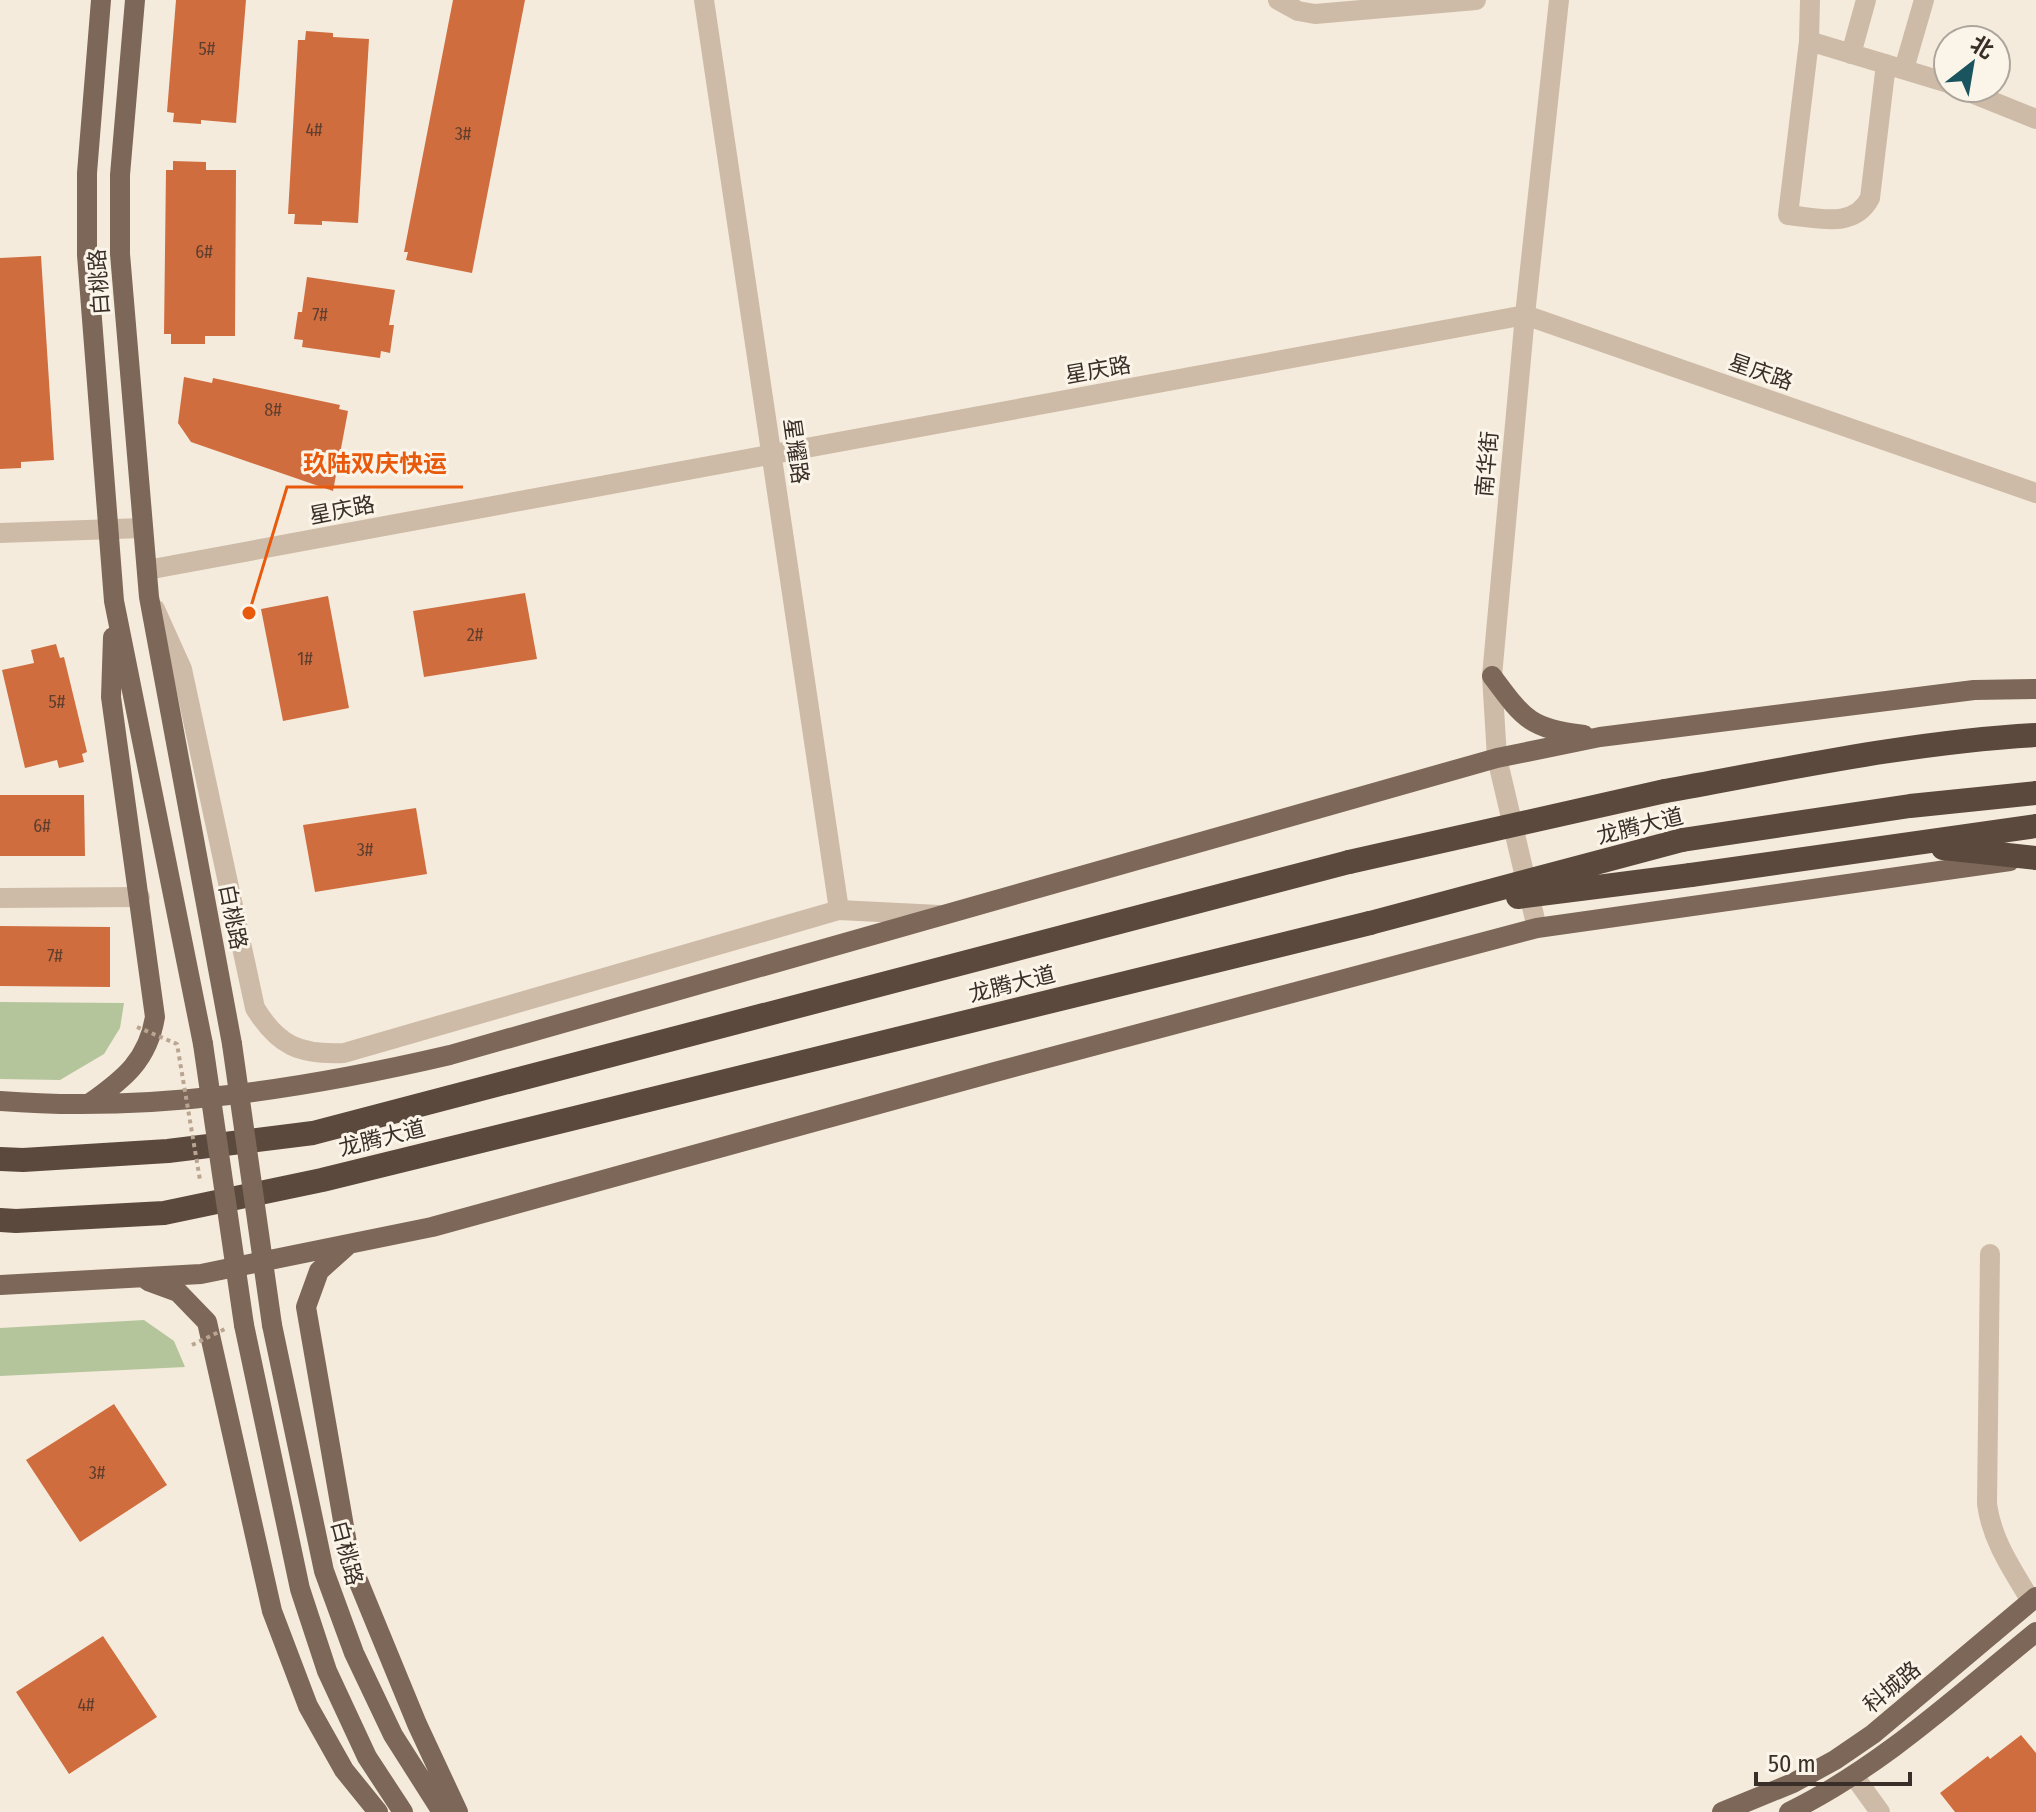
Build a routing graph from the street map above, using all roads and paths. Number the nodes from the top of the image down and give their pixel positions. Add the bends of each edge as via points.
1 (101, 0) edge
2 (135, 0) edge
3 (704, 0) edge
4 (1278, 0) edge
5 (1476, 0) edge
6 (1559, 0) edge
7 (1810, 0) edge
8 (1866, 0) edge
9 (1924, 0) edge
10 (1809, 41) junction
11 (1851, 54) junction
12 (1895, 67) junction
13 (1932, 78) edge
14 (1999, 104) edge
15 (2036, 119) edge
16 (1525, 315) junction
17 (773, 454) junction
18 (2036, 493) edge
19 (143, 528) junction
20 (109, 529) junction
21 (0, 533) edge
22 (147, 570) junction
23 (149, 597) junction
24 (114, 601) junction
25 (1492, 676) junction
26 (2036, 689) edge
27 (2036, 723) edge
28 (2036, 735) edge
29 (1600, 737) junction
30 (1989, 738) junction
31 (1497, 758) junction
32 (2036, 793) edge
33 (2036, 826) edge
34 (1909, 844) junction
35 (2036, 858) edge
36 (140, 897) junction
37 (0, 898) edge
38 (839, 910) junction
39 (1425, 910) junction
40 (947, 916) junction
41 (1537, 928) junction
42 (137, 1027) dead end
43 (0, 1101) edge
44 (88, 1104) junction
45 (8, 1158) edge
46 (203, 1194) dead end
47 (5, 1221) edge
48 (349, 1244) junction
49 (1990, 1254) dead end
50 (141, 1278) junction
51 (0, 1285) edge
52 (223, 1314) dead end
53 (192, 1345) dead end
54 (2034, 1599) edge
55 (2036, 1632) edge
56 (1854, 1776) junction
57 (1797, 1810) edge
58 (378, 1812) edge
59 (403, 1812) edge
60 (442, 1812) edge
61 (458, 1812) edge
62 (1722, 1812) edge
63 (1880, 1812) edge

1 - 20 main road, 白桃路 via 87,173 87,255
2 - 19 main road, 白桃路 via 120,175 120,254
3 - 17 street, 星耀路
4 - 5 street via 1315,14
6 - 16 street, 南华街
7 - 10 street
8 - 11 street
9 - 12 street
10 - 11 street
10 - 12 street via 1788,215 1851,218 1864,210
11 - 12 street
12 - 13 street
14 - 15 street
16 - 17 street, 星庆路
16 - 18 street, 星庆路
16 - 25 street, 南华街
17 - 22 street, 星庆路
17 - 38 street, 星耀路
19 - 20 street
19 - 22 main road, 白桃路
20 - 21 street
20 - 24 main road, 白桃路
22 - 23 main road, 白桃路
23 - 38 street via 182,669 255,1008 281,1040 301,1051 344,1053
23 - 60 main road, 白桃路, bridge via 232,1044 272,1325 324,1571 354,1653 393,1735
24 - 36 main road via 111,697
24 - 59 main road, 白桃路, bridge via 203,1044 244,1325 300,1589 327,1671 367,1757
25 - 29 main road via 1519,713 1549,730
25 - 31 street, 南华街
26 - 29 main road via 1974,690
27 - 30 highway
28 - 30 highway, 龙腾大道
29 - 31 main road
30 - 45 highway, 龙腾大道, bridge via 1665,791 1349,862 313,1133 168,1151
31 - 40 main road
31 - 41 street, 南华街
32 - 39 highway, 龙腾大道, bridge via 1682,840
33 - 34 highway
34 - 35 highway
34 - 39 highway, bridge
35 - 41 main road
36 - 37 street
36 - 44 main road via 154,998 152,1039 133,1068
38 - 40 street
39 - 47 highway, 龙腾大道, bridge via 308,1183 164,1213
40 - 44 main road via 389,1070 251,1092
41 - 48 main road via 432,1227
42 - 46 path, bridge via 177,1044
43 - 44 main road
48 - 50 main road via 201,1274
48 - 61 main road via 319,1271 306,1307 350,1561
49 - 54 street via 1987,1504 1996,1542
50 - 51 main road
50 - 58 main road via 178,1292 207,1322 272,1611 308,1706 344,1770
52 - 53 path, bridge via 225,1329
54 - 62 main road, 科城路 via 1873,1734 1793,1783
55 - 56 main road
56 - 57 main road
56 - 63 street

